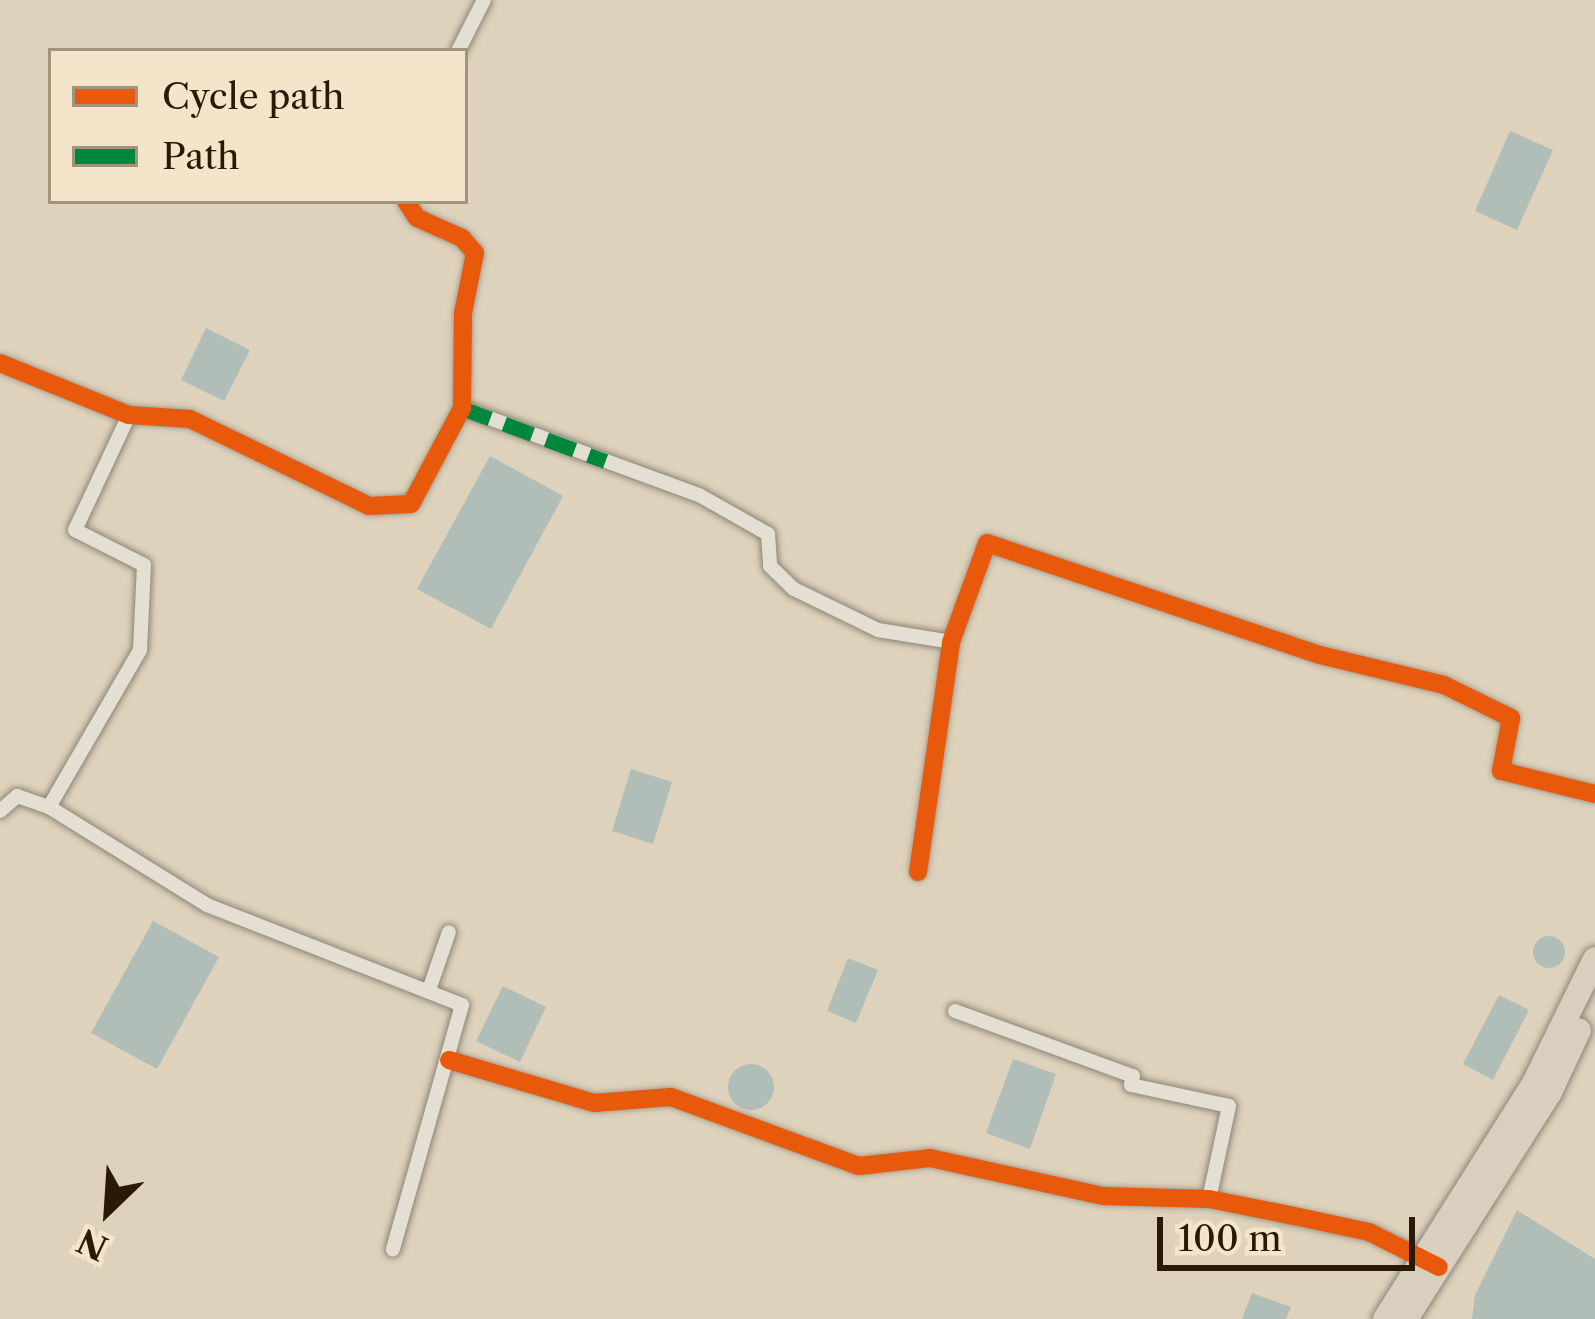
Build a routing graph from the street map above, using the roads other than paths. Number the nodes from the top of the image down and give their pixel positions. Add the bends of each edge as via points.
1 (484, 0) edge
2 (460, 48) edge
3 (408, 204) edge
4 (0, 363) edge
5 (462, 408) junction
6 (129, 415) junction
7 (951, 642) junction
8 (1595, 794) edge
9 (49, 807) junction
10 (0, 811) edge
11 (918, 872) dead end
12 (449, 932) dead end
13 (1595, 959) edge
14 (429, 990) junction
15 (1595, 995) edge
16 (955, 1011) dead end
17 (449, 1060) junction
18 (1209, 1199) junction
19 (392, 1249) dead end
20 (1432, 1262) junction
21 (1385, 1319) edge
22 (1406, 1319) edge

1 - 2 street
3 - 5 street via 475,253 463,313
4 - 6 street
5 - 6 street via 410,505 369,506 190,419
5 - 7 street via 699,495 767,534 770,566 794,589 878,630
6 - 9 street via 75,530 144,565 140,650
7 - 8 street via 981,548 998,543 1320,655 1444,685 1511,718 1501,771
7 - 11 street
9 - 10 street via 17,796
9 - 14 street via 207,905
12 - 14 street
13 - 20 highway
14 - 17 street via 462,1005
15 - 20 highway via 1550,1092
16 - 18 street via 1133,1076 1131,1085 1229,1106
17 - 18 street via 594,1103 670,1097 860,1166 930,1158 1102,1196
17 - 19 street
18 - 20 street via 1369,1232
20 - 21 highway
20 - 22 highway

